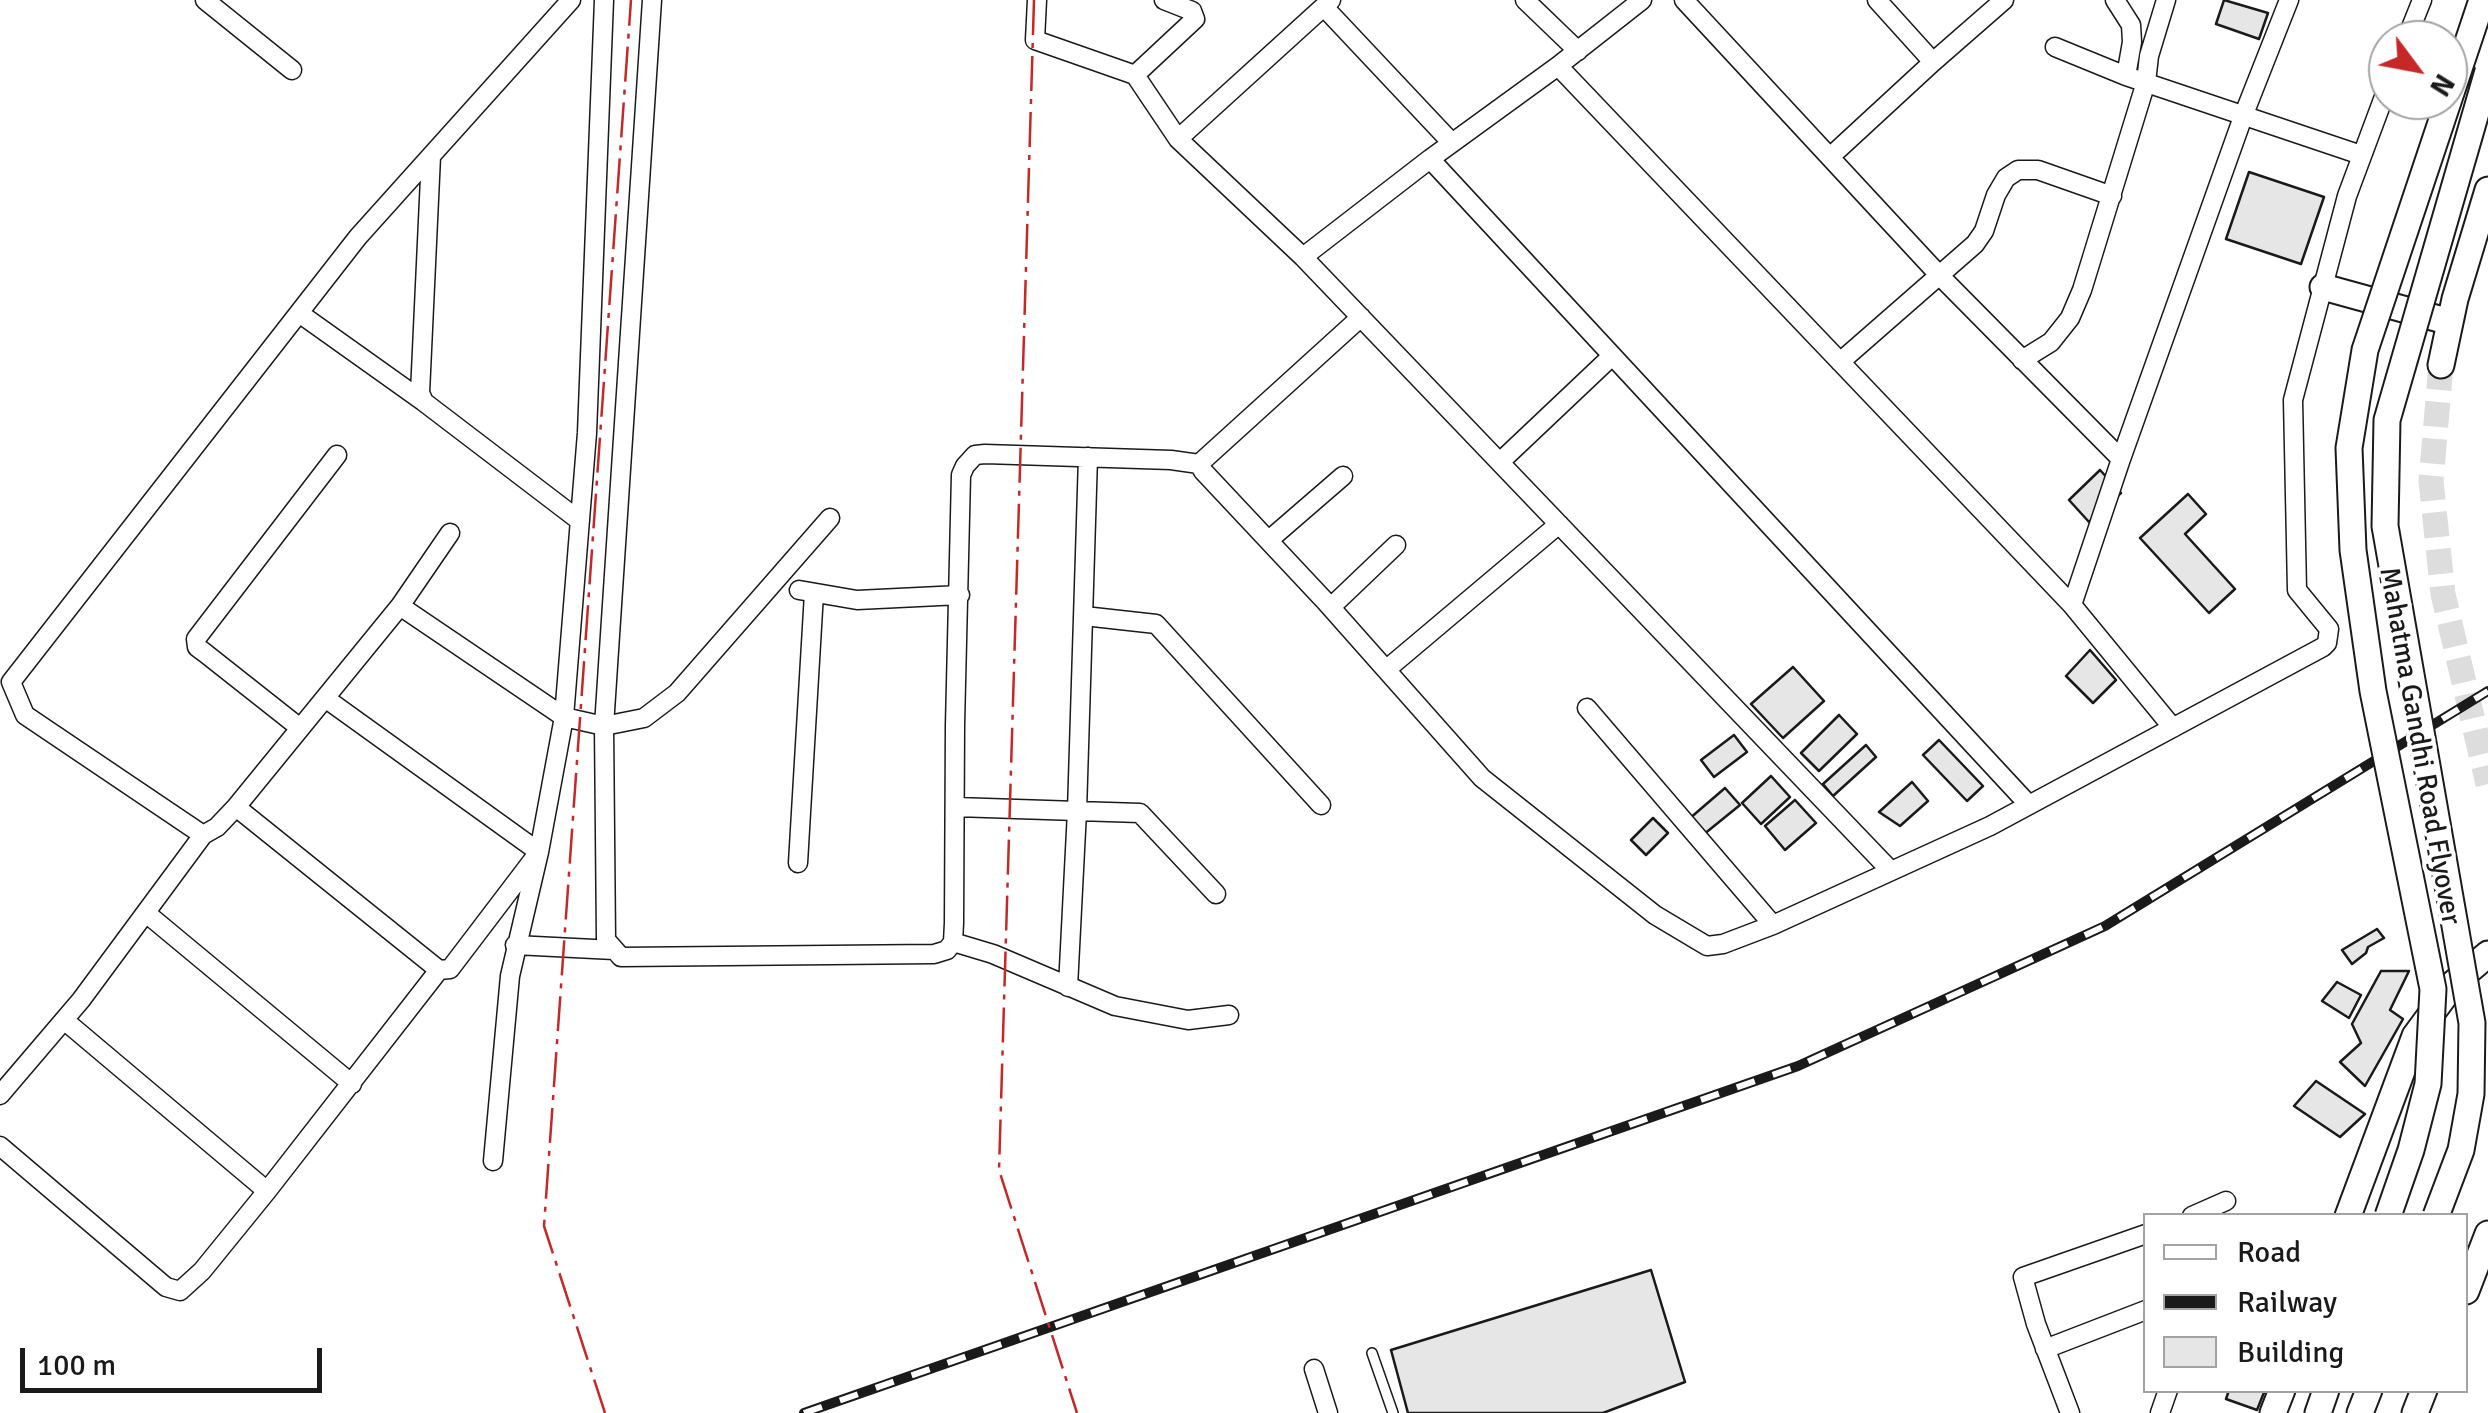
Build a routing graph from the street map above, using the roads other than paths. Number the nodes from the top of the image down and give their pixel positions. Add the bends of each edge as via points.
1 (205, 0) edge
2 (571, 0) edge
3 (604, 0) edge
4 (652, 0) edge
5 (1037, 0) edge
6 (1164, 0) edge
7 (1525, 0) edge
8 (1642, 0) edge
9 (1684, 0) edge
10 (1877, 0) edge
11 (2004, 0) edge
12 (2116, 0) edge
13 (2166, 0) edge
14 (2289, 0) edge
15 (2482, 0) edge
16 (1328, 4) edge
17 (2055, 47) dead end
18 (1578, 51) junction
19 (1933, 62) junction
20 (1558, 66) junction
21 (292, 70) dead end
22 (2488, 71) edge
23 (1135, 76) junction
24 (2126, 76) junction
25 (2146, 82) junction
26 (2244, 114) junction
27 (2374, 120) edge
28 (1178, 139) junction
29 (1452, 143) junction
30 (2360, 155) junction
31 (431, 156) junction
32 (1830, 157) junction
33 (1430, 159) junction
34 (2488, 192) edge
35 (2112, 196) junction
36 (1302, 256) junction
37 (1940, 276) junction
38 (2323, 287) junction
39 (300, 313) junction
40 (1360, 317) junction
41 (2450, 322) junction
42 (1612, 356) junction
43 (2022, 360) junction
44 (1840, 362) junction
45 (2441, 365) tunnel mouth
46 (424, 402) junction
47 (336, 456) dead end
48 (1088, 457) junction
49 (2121, 459) junction
50 (1500, 462) junction
51 (1200, 464) junction
52 (1343, 476) dead end
53 (830, 518) dead end
54 (580, 521) junction
55 (1559, 524) junction
56 (450, 533) dead end
57 (1269, 540) junction
58 (1396, 545) dead end
59 (960, 594) junction
60 (2072, 605) junction
61 (400, 606) junction
62 (1331, 607) junction
63 (1084, 616) junction
64 (1388, 669) junction
65 (326, 698) junction
66 (1587, 708) dead end
67 (564, 717) junction
68 (604, 726) junction
69 (300, 728) junction
70 (2174, 728) junction
71 (1321, 805) dead end
72 (2029, 805) junction
73 (236, 807) junction
74 (956, 807) junction
75 (1078, 811) junction
76 (203, 835) junction
77 (540, 852) junction
78 (798, 863) dead end
79 (1891, 871) junction
80 (1216, 894) dead end
81 (146, 913) junction
82 (1773, 925) junction
83 (953, 942) junction
84 (515, 945) junction
85 (614, 950) junction
86 (2488, 954) edge
87 (440, 970) junction
88 (1068, 987) junction
89 (1229, 1015) dead end
90 (64, 1020) junction
91 (352, 1084) junction
92 (0, 1095) edge
93 (0, 1146) edge
94 (494, 1161) dead end
95 (268, 1191) junction
96 (2226, 1201) dead end
97 (2199, 1213) edge
98 (2349, 1213) edge
99 (2389, 1213) edge
100 (2437, 1213) edge
101 (2488, 1234) edge
102 (2143, 1235) edge
103 (2468, 1286) edge
104 (2143, 1311) edge
105 (2045, 1349) junction
106 (1372, 1353) dead end
107 (1314, 1369) dead end
108 (1328, 1413) edge
109 (1393, 1413) edge
110 (2070, 1413) edge

1 - 21 street
2 - 31 street
3 - 54 street
4 - 68 street
5 - 23 street via 1035,40
6 - 23 street via 1192,11 1195,19
7 - 18 street
8 - 18 street
9 - 32 street
10 - 19 street
11 - 19 street
12 - 24 street via 2132,25
13 - 25 street
14 - 26 street
15 - 99 main road, Mahatma Gandhi Road Flyover, bridge via 2365,350 2349,448 2353,550 2373,692 2433,989 2428,1084
16 - 28 street
16 - 29 street
17 - 24 street
18 - 20 street
19 - 32 street
20 - 29 street
20 - 44 street
22 - 100 main road, Mahatma Gandhi Road Flyover, bridge via 2386,420 2385,526 2472,1023 2471,1094 2461,1150
23 - 28 street
24 - 25 street
25 - 26 street
25 - 35 street
26 - 30 street
26 - 49 street
27 - 30 street
28 - 36 street
29 - 33 street
30 - 38 street
31 - 39 street
31 - 46 street
32 - 37 street
33 - 36 street
33 - 42 street
34 - 41 main road
35 - 37 street via 2038,170 2018,170 1996,195 1984,231
35 - 43 street via 2070,318 2051,342
36 - 40 street
37 - 43 street
37 - 44 street
38 - 41 main road
38 - 70 street via 2293,400 2297,590 2328,629 2328,643
39 - 46 street
39 - 76 street via 11,682 25,716
40 - 50 street
40 - 51 street
41 - 45 main road
42 - 50 street
42 - 72 street
43 - 49 street
44 - 60 street
46 - 54 street
47 - 69 street via 196,639 204,653
48 - 51 street
48 - 59 street via 985,454 968,460 961,475
48 - 63 street
49 - 60 street
50 - 55 street
51 - 57 street
52 - 57 street
53 - 68 street via 677,693 644,718
54 - 67 street
55 - 64 street
55 - 79 street
56 - 61 street
57 - 62 street
58 - 62 street
59 - 74 street
59 - 78 street via 857,600 807,591
60 - 70 street
61 - 65 street
61 - 67 street
62 - 64 street
63 - 71 street via 1156,624
63 - 75 street
64 - 82 street via 1482,778 1680,932 1712,946
65 - 69 street
65 - 77 street
66 - 82 street
67 - 68 street
67 - 77 street
68 - 85 street via 606,940
69 - 73 street
70 - 72 street
72 - 79 street
73 - 76 street
73 - 87 street
74 - 75 street
74 - 83 street
75 - 80 street via 1140,813
75 - 88 street
76 - 81 street
77 - 84 street
77 - 87 street via 450,969
79 - 82 street
81 - 90 street
81 - 91 street
83 - 85 street via 934,954 622,957
83 - 88 street
84 - 85 street
84 - 94 street
86 - 98 main road via 2454,983 2416,1036
87 - 91 street
88 - 89 street via 1115,1006 1188,1020
90 - 92 street
90 - 95 street
91 - 95 street
93 - 95 street via 173,1291 202,1271
96 - 97 street
101 - 103 main road
102 - 105 street via 2023,1277
104 - 105 street
105 - 110 street
106 - 109 lane
107 - 108 street

